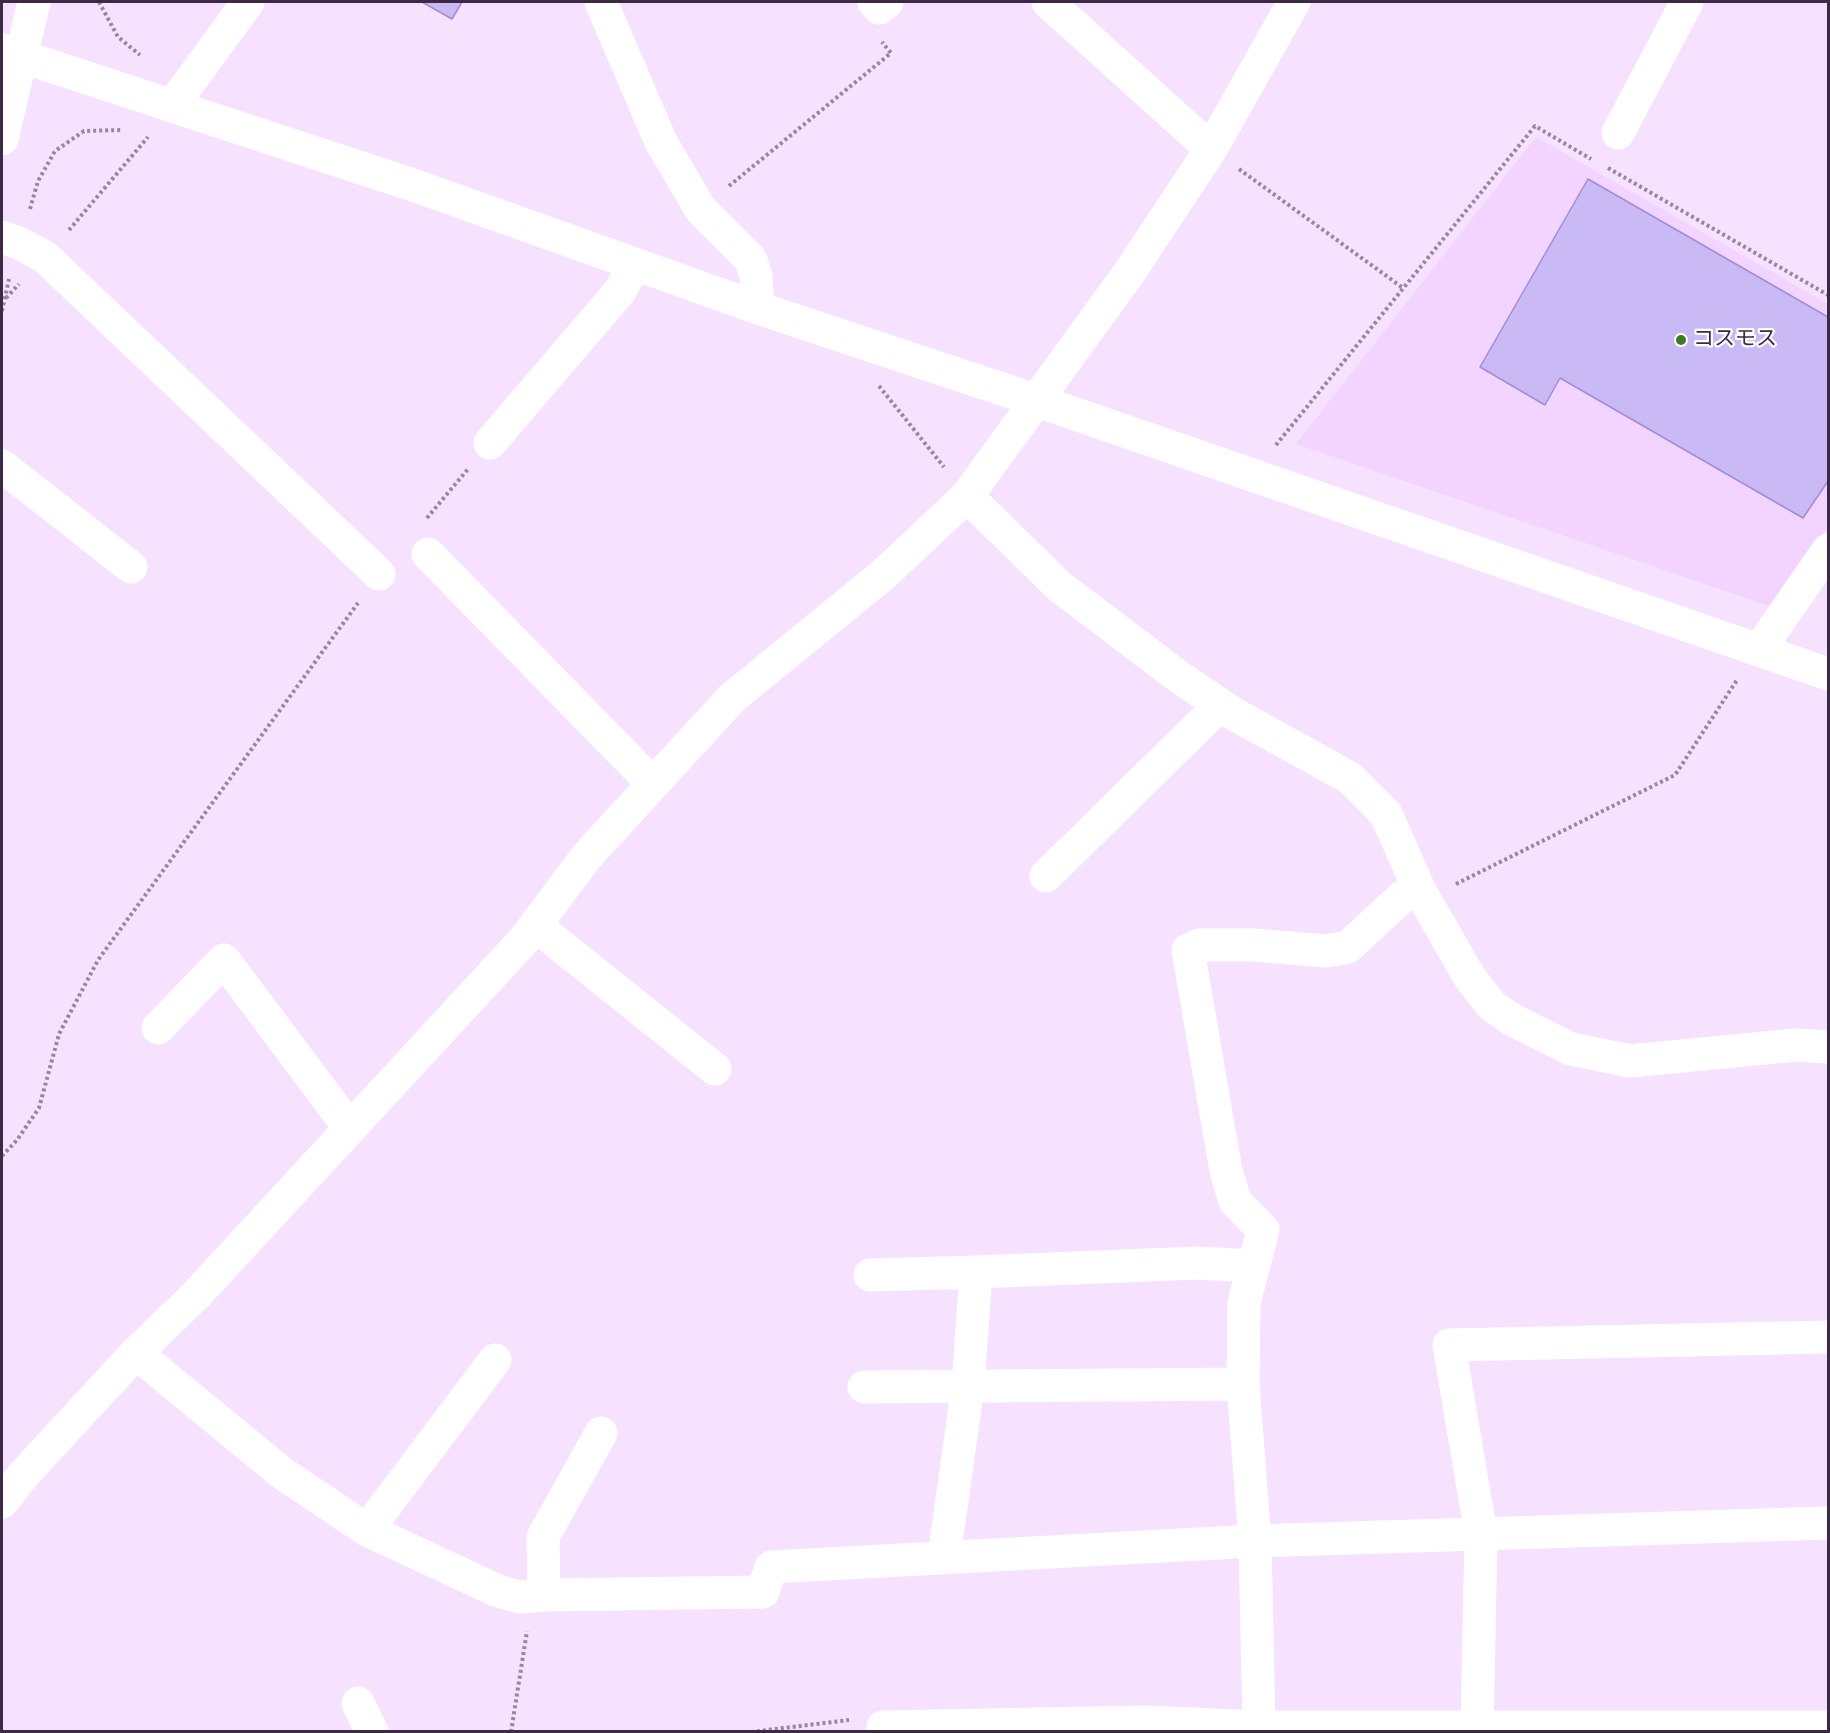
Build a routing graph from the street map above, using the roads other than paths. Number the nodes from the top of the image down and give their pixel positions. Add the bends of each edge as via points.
1 (34, 2) edge
2 (248, 2) edge
3 (601, 2) edge
4 (1048, 2) edge
5 (1294, 2) edge
6 (1687, 2) edge
7 (11, 54) edge
8 (172, 106) junction
9 (1618, 133) dead end
10 (2, 139) edge
11 (1211, 149) junction
12 (22, 245) edge
13 (635, 264) junction
14 (758, 308) junction
15 (1035, 400) junction
16 (490, 443) road end
17 (2, 466) edge
18 (967, 496) junction
19 (1828, 550) edge
20 (428, 554) dead end
21 (130, 567) dead end
22 (379, 574) road end
23 (1759, 650) junction
24 (1828, 674) edge
25 (1220, 705) junction
26 (653, 784) junction
27 (1046, 876) dead end
28 (1422, 894) junction
29 (535, 926) junction
30 (158, 1028) dead end
31 (1828, 1047) edge
32 (715, 1069) dead end
33 (350, 1127) junction
34 (1252, 1266) junction
35 (976, 1272) junction
36 (870, 1275) dead end
37 (1828, 1336) edge
38 (136, 1353) junction
39 (495, 1360) dead end
40 (1243, 1384) junction
41 (968, 1386) junction
42 (864, 1387) dead end
43 (601, 1433) dead end
44 (2, 1502) edge
45 (1828, 1523) edge
46 (367, 1530) junction
47 (1481, 1534) junction
48 (1256, 1541) junction
49 (944, 1557) junction
50 (538, 1596) junction
51 (883, 1727) road end
52 (1145, 1727) edge
53 (1258, 1727) junction
54 (1828, 1727) edge
55 (1477, 1729) edge

1 - 7 street
2 - 8 street
3 - 14 street via 662,142 701,210 751,260
4 - 11 street
5 - 11 street
6 - 9 street
7 - 8 street
7 - 10 street
8 - 13 street via 416,186
11 - 15 street via 1129,273
12 - 22 street
13 - 14 street
13 - 16 street via 620,291
14 - 15 street
15 - 18 street
15 - 23 street
17 - 21 street
18 - 25 street via 1059,586
18 - 26 street via 884,574 732,698
19 - 23 street
20 - 26 street
23 - 24 street
25 - 27 street
25 - 28 street via 1350,778 1386,814
26 - 29 street via 587,856
28 - 31 street via 1470,978 1492,1005 1571,1049 1630,1061 1796,1045
28 - 34 street via 1402,897 1348,948 1326,951 1199,945 1188,950 1226,1171 1235,1201 1263,1230
29 - 32 street
29 - 33 street
30 - 33 street via 224,960
33 - 38 street via 196,1295
34 - 35 street via 1198,1263
34 - 40 street via 1244,1303
35 - 36 street
35 - 41 street
37 - 47 street via 1449,1345
38 - 44 street
38 - 46 street via 282,1473
39 - 46 street
40 - 41 street
40 - 48 street
41 - 42 street
41 - 49 street
43 - 50 street via 543,1537
45 - 47 street
46 - 50 street via 498,1591 519,1597
47 - 48 street
47 - 55 street
48 - 49 street
48 - 53 street
49 - 50 street via 771,1567 763,1592
51 - 52 street
52 - 53 street
53 - 55 street
54 - 55 street

